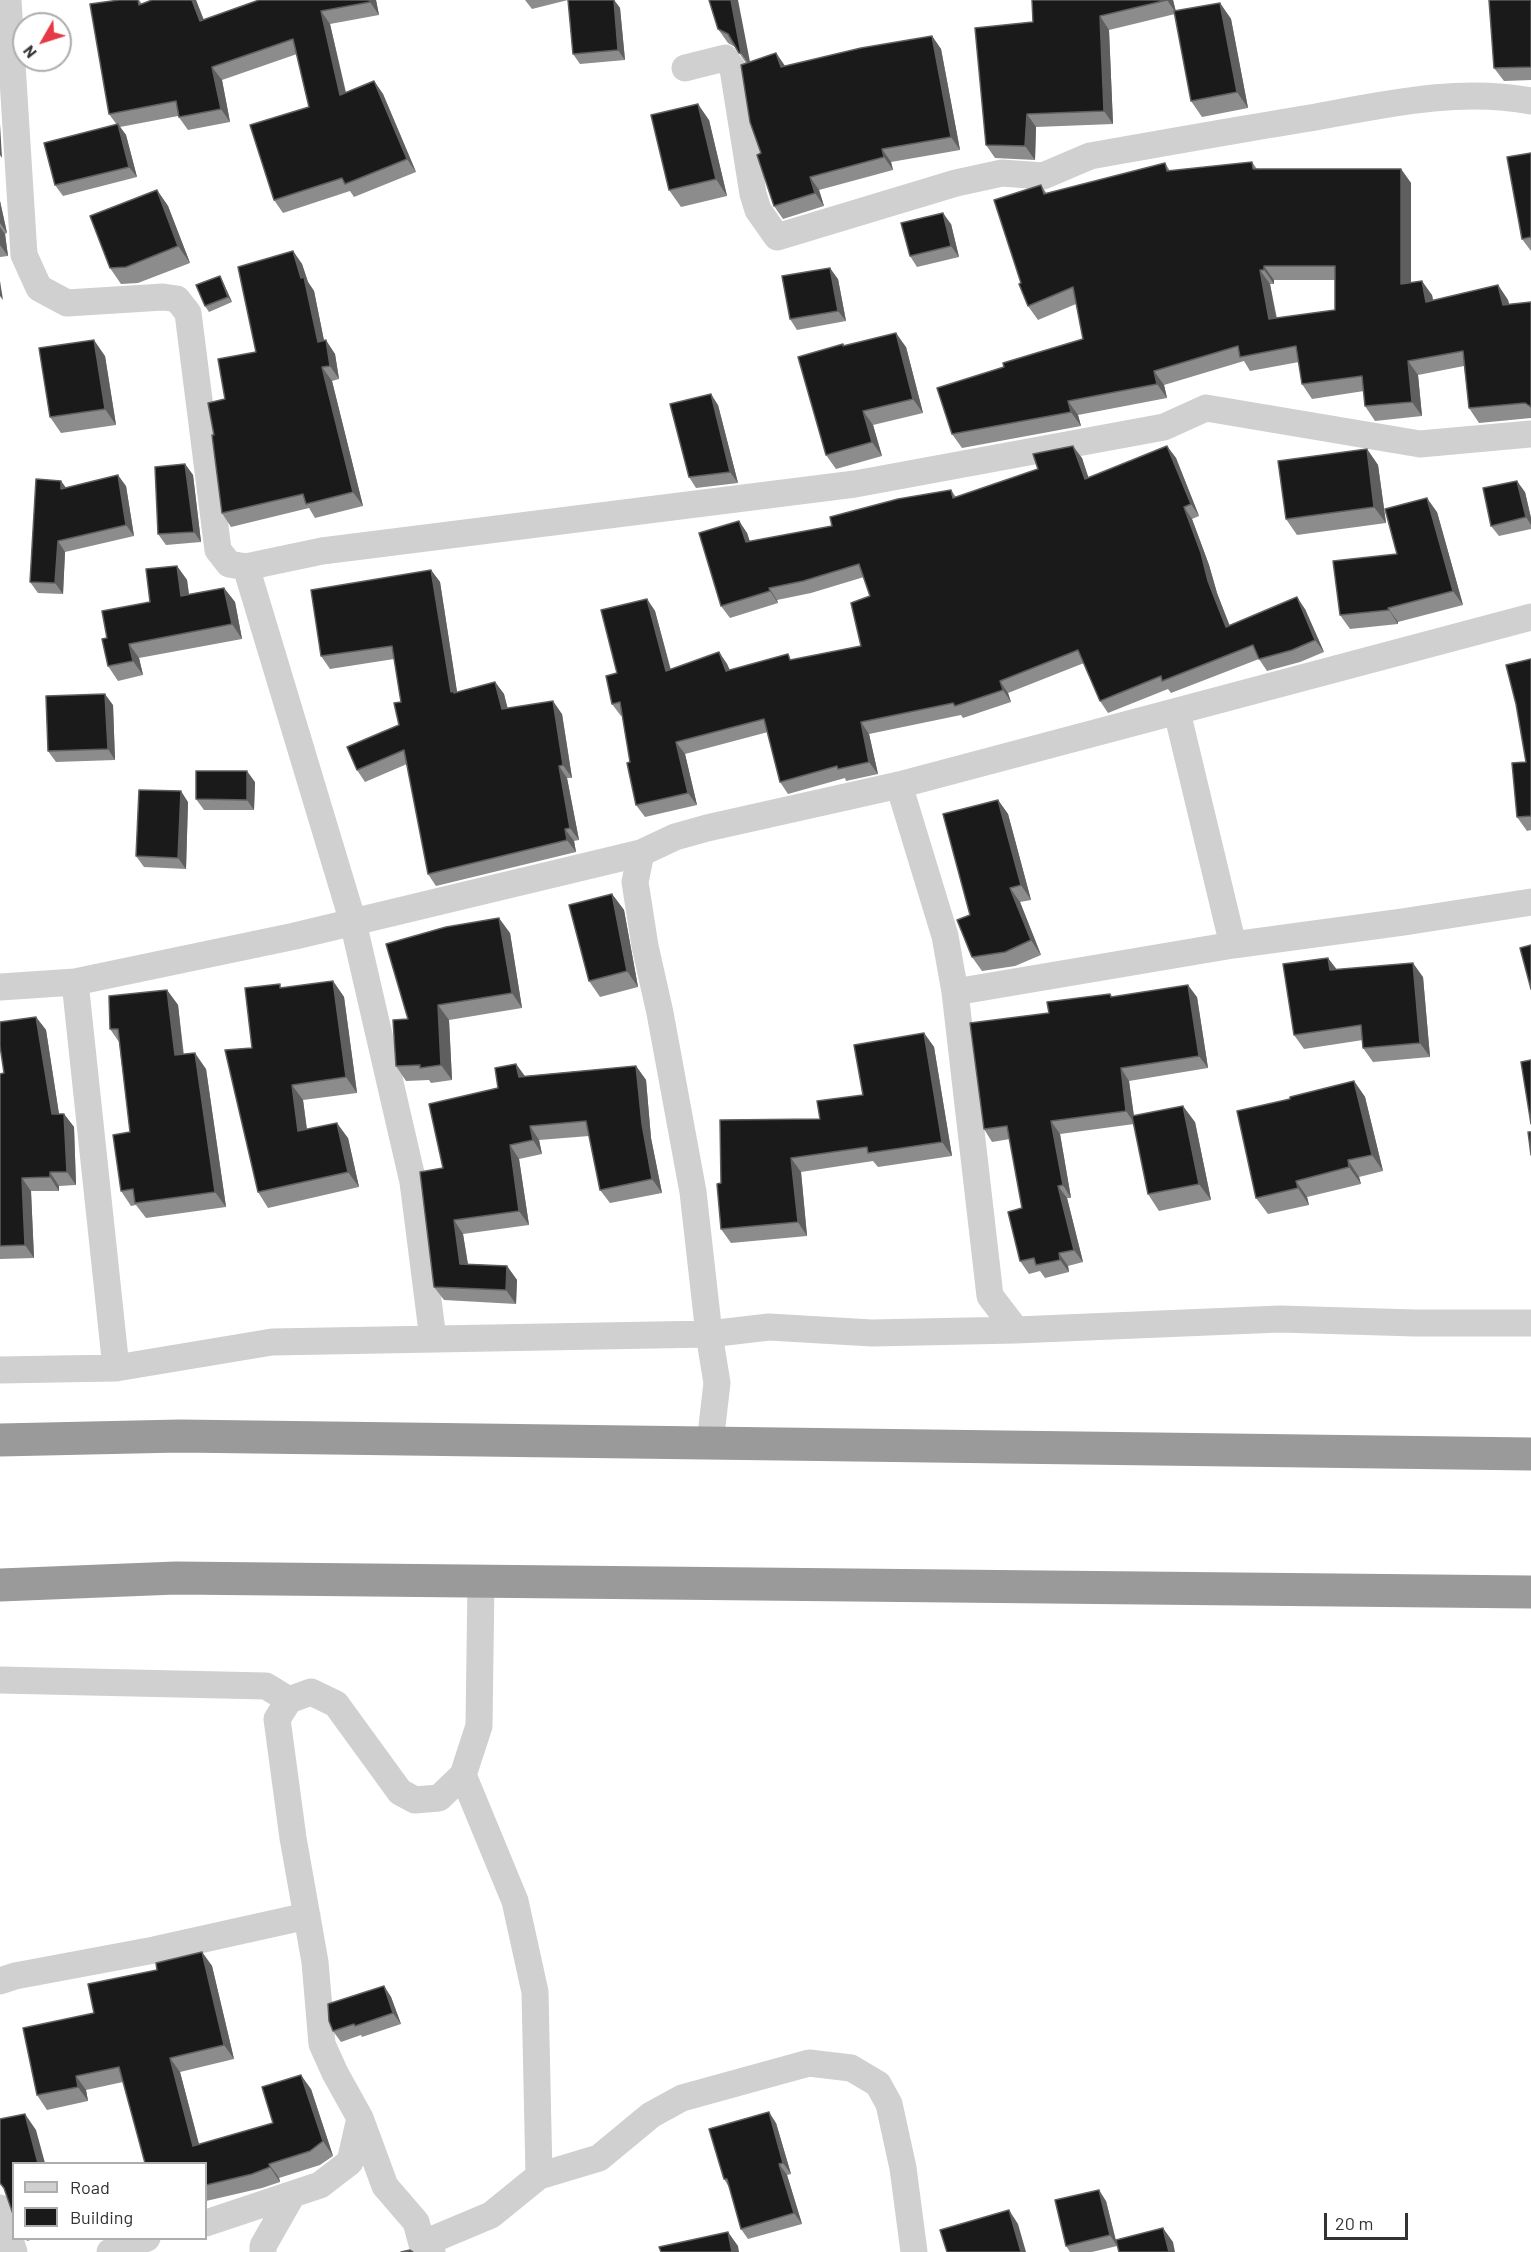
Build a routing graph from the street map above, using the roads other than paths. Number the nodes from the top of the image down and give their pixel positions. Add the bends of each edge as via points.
1 (8, 0) edge
2 (685, 68) dead end
3 (1531, 101) edge
4 (1531, 434) edge
5 (246, 567) junction
6 (1531, 617) edge
7 (1177, 712) junction
8 (899, 784) junction
9 (641, 853) junction
10 (1531, 902) edge
11 (353, 922) junction
12 (1233, 945) junction
13 (75, 982) junction
14 (0, 987) edge
15 (955, 992) junction
16 (990, 1296) junction
17 (1531, 1323) edge
18 (1016, 1330) junction
19 (964, 1331) junction
20 (709, 1334) junction
21 (433, 1339) junction
22 (116, 1368) junction
23 (0, 1370) edge
24 (0, 1440) edge
25 (710, 1443) junction
26 (1531, 1454) edge
27 (481, 1581) junction
28 (0, 1585) edge
29 (1531, 1592) edge
30 (0, 1680) edge
31 (289, 1700) junction
32 (463, 1775) junction
33 (307, 1916) junction
34 (0, 1981) edge
35 (360, 2118) junction
36 (539, 2176) junction
37 (292, 2194) junction
38 (0, 2208) edge
39 (207, 2223) edge
40 (142, 2240) edge
41 (427, 2248) edge
42 (14, 2252) edge
43 (110, 2252) edge
44 (263, 2252) edge
45 (914, 2252) edge

1 - 5 street via 24,255 39,288 67,303 164,297 177,298 188,312 218,550 229,564
2 - 3 street via 725,58 734,69 753,194 758,210 777,237 956,183 1002,172 1043,176 1101,154 1391,103 1476,94
4 - 5 street via 1420,444 1206,408 1164,426 855,484 322,551
5 - 11 street
6 - 7 street
7 - 8 street
7 - 12 street
8 - 9 street via 707,828
8 - 15 street via 945,936
9 - 11 street
9 - 20 street via 635,882 693,1192
10 - 12 street
11 - 13 street
11 - 21 street via 413,1182
12 - 15 street
13 - 14 street
13 - 22 street
15 - 16 street
16 - 18 street
16 - 19 street
17 - 18 street via 1280,1319
18 - 19 street
19 - 20 street via 872,1333 769,1327
20 - 21 street
20 - 25 street via 717,1383
21 - 22 street via 272,1342
22 - 23 street
24 - 25 highway via 180,1436
25 - 26 highway
27 - 28 highway via 176,1578
27 - 29 highway
27 - 32 street via 479,1726
30 - 31 street via 266,1686
31 - 32 street via 312,1692 336,1704 400,1792 414,1800 439,1798
31 - 33 street via 277,1719
32 - 36 street via 515,1901 535,1992
33 - 34 street
33 - 35 street via 322,2044
35 - 37 street via 350,2162 320,2185
35 - 41 street via 385,2186 416,2222
36 - 41 street via 491,2215
36 - 45 street via 599,2158 651,2115 682,2098 809,2063 851,2068 878,2084 889,2104 903,2168
37 - 39 street
37 - 44 street
38 - 42 street
40 - 43 street

